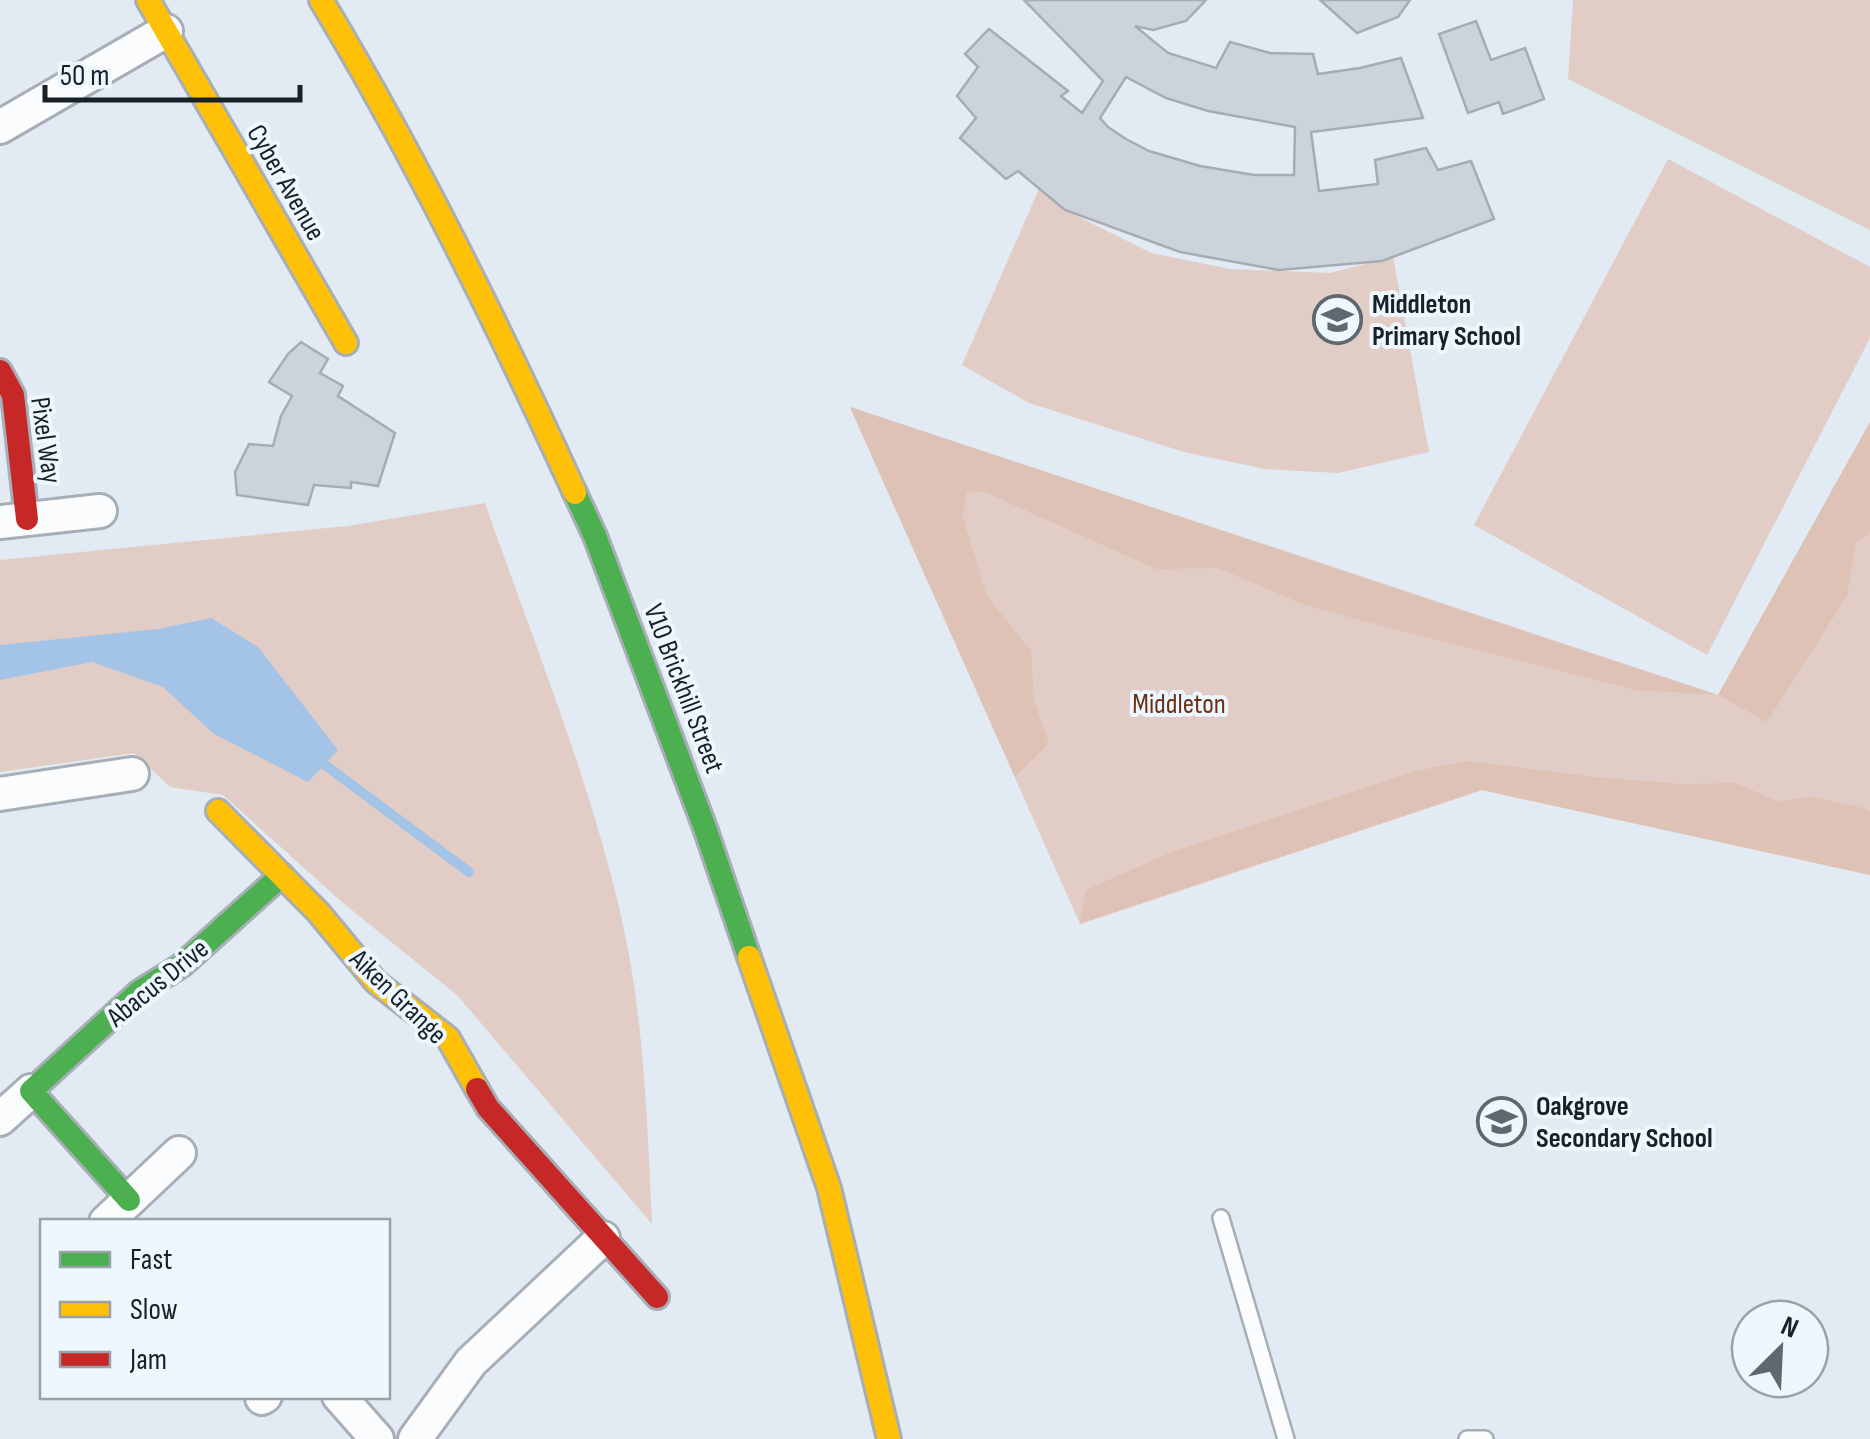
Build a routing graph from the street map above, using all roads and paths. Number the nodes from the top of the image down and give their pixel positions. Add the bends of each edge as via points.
1 (148, 0) edge
2 (321, 0) edge
3 (166, 31) junction
4 (0, 126) edge
5 (346, 343) dead end
6 (0, 371) edge
7 (100, 512) dead end
8 (13, 521) edge
9 (132, 774) dead end
10 (0, 794) edge
11 (218, 811) dead end
12 (282, 875) junction
13 (31, 1090) junction
14 (0, 1119) edge
15 (180, 1154) dead end
16 (117, 1211) edge
17 (1221, 1218) dead end
18 (603, 1238) junction
19 (657, 1296) dead end
20 (341, 1399) edge
21 (376, 1439) edge
22 (414, 1439) edge
23 (889, 1439) edge
24 (1286, 1439) edge
25 (1467, 1439) edge
26 (1485, 1439) edge

1 - 3 street, Cyber Avenue
2 - 23 street, V10 Brickhill Street via 441,216 596,536 829,1188
3 - 4 street
3 - 5 street, Cyber Avenue
6 - 8 street, Pixel Way via 14,395
7 - 8 street
9 - 10 street
11 - 12 street, Aiken Grange
12 - 13 street, Abacus Drive
12 - 18 street, Aiken Grange via 376,982 448,1038 488,1108
13 - 14 street, Abacus Drive
13 - 16 street
15 - 16 street
17 - 24 lane
18 - 19 street, Aiken Grange
18 - 22 street via 470,1362
20 - 21 street
25 - 26 lane

